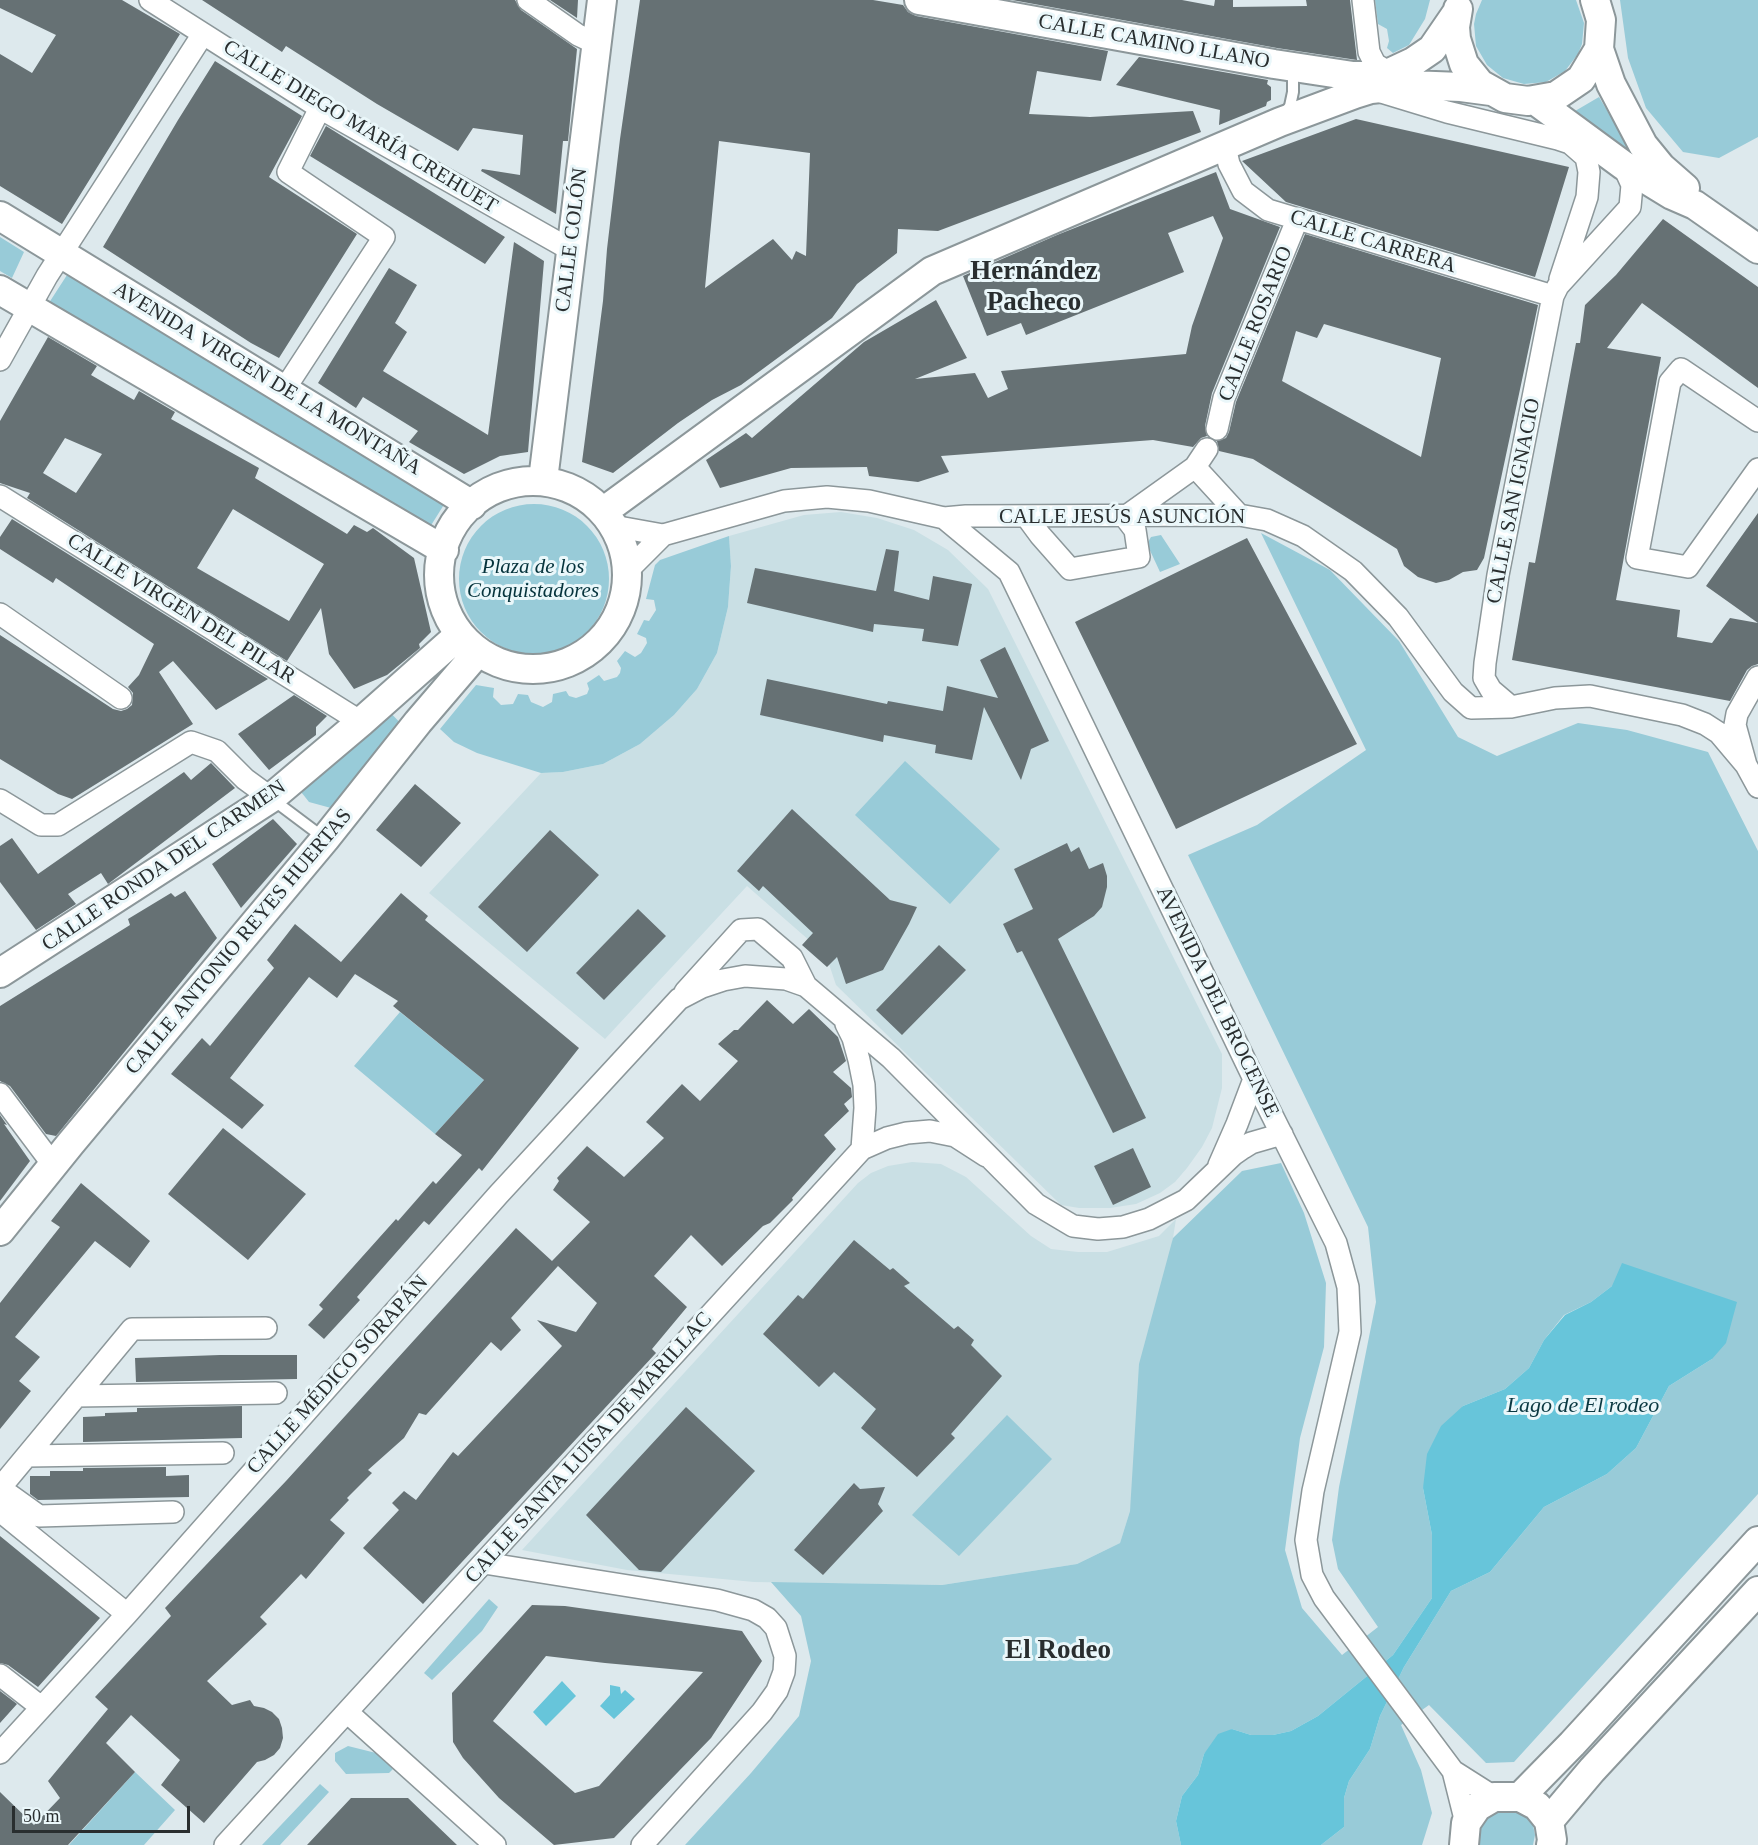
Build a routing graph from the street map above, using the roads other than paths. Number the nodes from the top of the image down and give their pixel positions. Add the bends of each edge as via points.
1 (150, 0) edge
2 (528, 0) edge
3 (603, 0) edge
4 (919, 0) edge
5 (1364, 0) edge
6 (1595, 0) edge
7 (1459, 7) edge
8 (203, 34) junction
9 (597, 44) junction
10 (1599, 49) junction
11 (1287, 66) junction
12 (1373, 75) junction
13 (1491, 91) junction
14 (1536, 101) junction
15 (320, 108) junction
16 (1280, 122) junction
17 (1225, 147) junction
18 (1623, 165) junction
19 (1695, 205) junction
20 (0, 216) edge
21 (1297, 220) junction
22 (1758, 249) edge
23 (571, 250) junction
24 (62, 254) junction
25 (0, 290) edge
26 (1555, 291) junction
27 (30, 308) junction
28 (0, 360) edge
29 (284, 390) junction
30 (1758, 421) edge
31 (1217, 429) dead end
32 (1207, 449) dead end
33 (1195, 467) junction
34 (1758, 469) edge
35 (543, 480) junction
36 (0, 496) edge
37 (472, 505) junction
38 (1239, 515) junction
39 (1026, 516) junction
40 (1125, 517) junction
41 (944, 518) junction
42 (608, 519) junction
43 (663, 535) junction
44 (444, 550) junction
45 (626, 572) junction
46 (0, 614) edge
47 (468, 644) junction
48 (1751, 688) edge
49 (121, 698) dead end
50 (1511, 707) junction
51 (1682, 715) junction
52 (361, 722) junction
53 (1746, 765) junction
54 (1758, 787) edge
55 (271, 798) junction
56 (0, 800) edge
57 (325, 839) junction
58 (5, 965) edge
59 (806, 986) junction
60 (679, 999) junction
61 (843, 1019) junction
62 (1254, 1079) junction
63 (0, 1094) edge
64 (1282, 1134) junction
65 (862, 1149) junction
66 (986, 1156) junction
67 (54, 1166) junction
68 (1216, 1171) junction
69 (0, 1231) edge
70 (267, 1328) dead end
71 (276, 1393) dead end
72 (76, 1396) junction
73 (223, 1453) dead end
74 (27, 1456) junction
75 (0, 1488) edge
76 (0, 1511) edge
77 (173, 1512) dead end
78 (1758, 1541) edge
79 (484, 1563) junction
80 (1758, 1592) edge
81 (127, 1614) junction
82 (0, 1675) edge
83 (41, 1707) junction
84 (347, 1712) junction
85 (0, 1753) edge
86 (1453, 1771) junction
87 (1507, 1797) junction
88 (1550, 1833) edge
89 (1464, 1839) edge
90 (225, 1845) edge
91 (495, 1845) edge
92 (642, 1845) edge

1 - 8 street, CALLE DIEGO MARÍA CREHUET
2 - 9 street
3 - 9 main road, CALLE COLÓN
4 - 11 main road, CALLE CAMINO LLANO
5 - 12 street
6 - 10 main road via 1600,20
7 - 12 main road via 1432,49 1413,62
7 - 13 main road via 1456,39 1464,64
8 - 15 street, CALLE DIEGO MARÍA CREHUET
8 - 24 street
9 - 23 main road, CALLE COLÓN
10 - 14 main road via 1574,85 1556,96
10 - 19 main road via 1630,124 1661,167 1691,193
11 - 12 main road, CALLE CAMINO LLANO
11 - 16 lane via 1293,77 1293,92
12 - 13 main road via 1409,85
12 - 16 main road
12 - 26 street, CALLE SAN IGNACIO via 1447,112 1570,143 1586,158 1590,172 1587,196
13 - 14 main road via 1513,100
14 - 18 main road
15 - 23 street, CALLE DIEGO MARÍA CREHUET
15 - 29 street via 288,172 384,237
16 - 17 main road
17 - 21 street, CALLE CARRERA via 1243,191 1268,210
17 - 42 main road via 932,271
18 - 19 main road
18 - 26 street via 1632,184 1630,207
19 - 22 main road
20 - 24 main road, AVENIDA VIRGEN DE LA MONTAÑA
21 - 26 street, CALLE CARRERA
21 - 31 street, CALLE ROSARIO via 1224,398
23 - 35 main road, CALLE COLÓN
24 - 27 street
24 - 29 main road, AVENIDA VIRGEN DE LA MONTAÑA
25 - 27 main road
26 - 50 street, CALLE SAN IGNACIO via 1498,575 1485,663 1484,678 1491,690
27 - 28 street
27 - 44 main road
29 - 37 main road, AVENIDA VIRGEN DE LA MONTAÑA
30 - 34 street via 1681,369 1670,382 1637,558 1688,567
32 - 33 street
33 - 38 street
33 - 40 street
35 - 37 main road via 506,483 488,491
35 - 42 main road via 596,503
36 - 52 street, CALLE VIRGEN DEL PILAR
37 - 44 main road via 460,516
38 - 40 street, CALLE JESÚS ASUNCIÓN
38 - 50 street, CALLE JESÚS ASUNCIÓN via 1267,520 1303,536 1353,571 1398,617 1447,685 1471,708
39 - 40 street, CALLE JESÚS ASUNCIÓN
39 - 40 street via 1070,569 1139,557 1135,530
39 - 41 street, CALLE JESÚS ASUNCIÓN
41 - 43 street, AVENIDA DEL BROCENSE via 869,501 827,497 784,501
41 - 62 street, AVENIDA DEL BROCENSE via 1009,572
42 - 43 street, AVENIDA DEL BROCENSE
42 - 45 main road via 622,545
43 - 45 street, AVENIDA DEL BROCENSE
44 - 47 main road via 440,590 444,608
45 - 47 main road via 626,589 606,634 570,662 523,670 499,663
46 - 49 street
47 - 52 main road, CALLE RONDA DEL CARMEN
47 - 57 main road, CALLE ANTONIO REYES HUERTAS via 418,722
48 - 51 street via 1713,715
48 - 53 street via 1735,725
50 - 51 street via 1590,696
51 - 53 street via 1719,733
52 - 55 main road, CALLE RONDA DEL CARMEN
53 - 54 street
55 - 56 street via 217,751 191,742 58,825 41,825
55 - 57 lane
55 - 58 main road, CALLE RONDA DEL CARMEN
57 - 67 main road, CALLE ANTONIO REYES HUERTAS
59 - 60 street, CALLE MÉDICO SORAPÁN via 786,979 744,976 702,987
59 - 60 street, CALLE MÉDICO SORAPÁN via 792,958 758,929 741,930
59 - 61 street
60 - 81 street, CALLE MÉDICO SORAPÁN via 498,1195
61 - 65 street via 856,1049 864,1085
61 - 66 street via 891,1058
62 - 64 street, AVENIDA DEL BROCENSE
62 - 68 street
63 - 67 street
64 - 68 street via 1251,1143
64 - 86 street, AVENIDA DEL BROCENSE via 1336,1243 1348,1287 1350,1332 1313,1491 1306,1540 1312,1575 1324,1598
65 - 66 street, CALLE SANTA LUISA DE MARILLAC via 897,1135 930,1131 955,1136
65 - 79 street, CALLE SANTA LUISA DE MARILLAC
66 - 68 street via 1036,1204 1073,1226 1098,1229 1123,1227 1168,1210 1186,1200
67 - 69 main road, CALLE ANTONIO REYES HUERTAS
70 - 72 street via 132,1329
71 - 72 street
72 - 74 street
73 - 74 street
74 - 75 street
75 - 77 street via 39,1516
76 - 81 street
78 - 87 main road via 1572,1744
79 - 84 street, CALLE SANTA LUISA DE MARILLAC
79 - 92 street via 717,1600 753,1610 776,1628 785,1656 777,1691
80 - 88 main road via 1592,1770
81 - 83 street, CALLE MÉDICO SORAPÁN
82 - 83 street
83 - 85 street, CALLE MÉDICO SORAPÁN
84 - 90 street, CALLE SANTA LUISA DE MARILLAC
84 - 91 street
86 - 87 street, AVENIDA DEL BROCENSE
86 - 89 street, AVENIDA DEL BROCENSE
87 - 88 main road via 1537,1806
87 - 89 main road via 1478,1807

